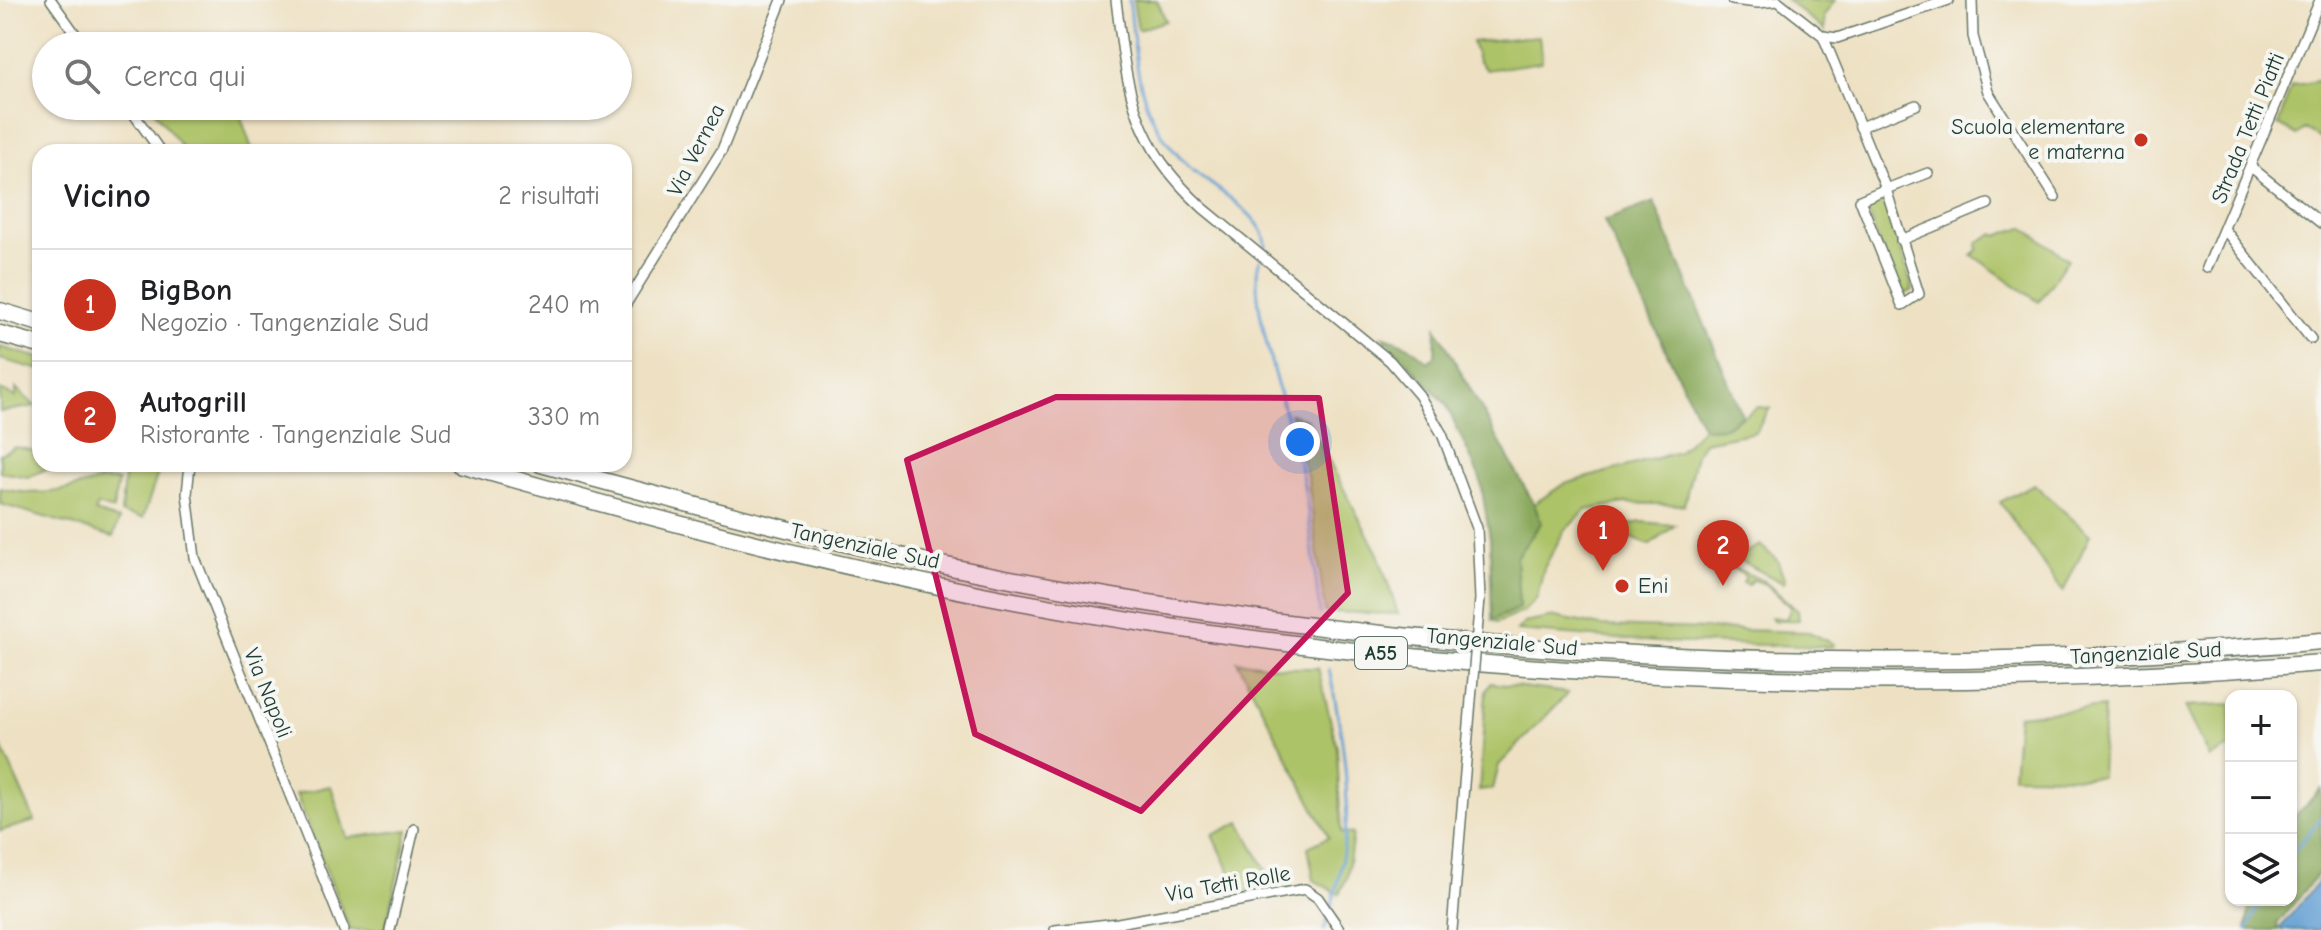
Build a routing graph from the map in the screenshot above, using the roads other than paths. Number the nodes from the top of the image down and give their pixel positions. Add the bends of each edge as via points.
1 (51, 0) edge
2 (782, 0) edge
3 (1116, 0) edge
4 (1732, 0) edge
5 (1779, 0) edge
6 (1949, 0) edge
7 (1972, 0) edge
8 (2320, 0) edge
9 (74, 32) edge
10 (1823, 36) junction
11 (1916, 105) dead end
12 (138, 120) edge
13 (1860, 127) junction
14 (155, 144) edge
15 (2251, 167) junction
16 (1928, 173) dead end
17 (1886, 189) junction
18 (2055, 197) dead end
19 (1988, 204) dead end
20 (2321, 223) edge
21 (2225, 230) junction
22 (1901, 240) junction
23 (2207, 268) dead end
24 (632, 294) edge
25 (0, 311) edge
26 (32, 321) edge
27 (0, 334) edge
28 (2311, 339) dead end
29 (32, 343) edge
30 (189, 472) edge
31 (489, 472) edge
32 (571, 472) edge
33 (2321, 641) edge
34 (2321, 663) edge
35 (2227, 671) junction
36 (2321, 673) edge
37 (414, 829) dead end
38 (344, 930) edge
39 (390, 930) edge
40 (1055, 930) edge
41 (1340, 930) edge
42 (1452, 930) edge

1 - 9 street
2 - 24 street, Via Vernea via 722,150
3 - 42 street, bridge via 1124,63 1141,130 1177,184 1390,361 1419,395 1460,475 1477,528 1480,599
4 - 5 street
5 - 10 street
6 - 10 street via 1859,33
7 - 18 street via 1973,36 1988,92
8 - 15 street, Strada Tetti Piatti
10 - 13 street
11 - 13 street
12 - 14 street
13 - 17 street
15 - 20 street
15 - 21 street, Strada Tetti Piatti
16 - 17 street
17 - 22 street
17 - 22 street via 1860,200 1902,305 1919,294
19 - 22 street
21 - 23 street, Strada Tetti Piatti
21 - 28 street
25 - 26 highway
27 - 29 highway
30 - 38 street, Via Napoli via 195,558
31 - 35 highway, Tangenziale Sud / A55 via 708,533 867,570 1089,614 1309,646 1481,664 1766,680 1961,682
32 - 33 highway, Tangenziale Sud / A55 via 811,536 981,573 1230,614 1421,636 1615,651 1856,660 2079,657
34 - 35 highway, Tangenziale Sud / A55
35 - 36 highway
37 - 39 street
40 - 41 street, Via Tetti Rolle via 1305,889 1313,892

